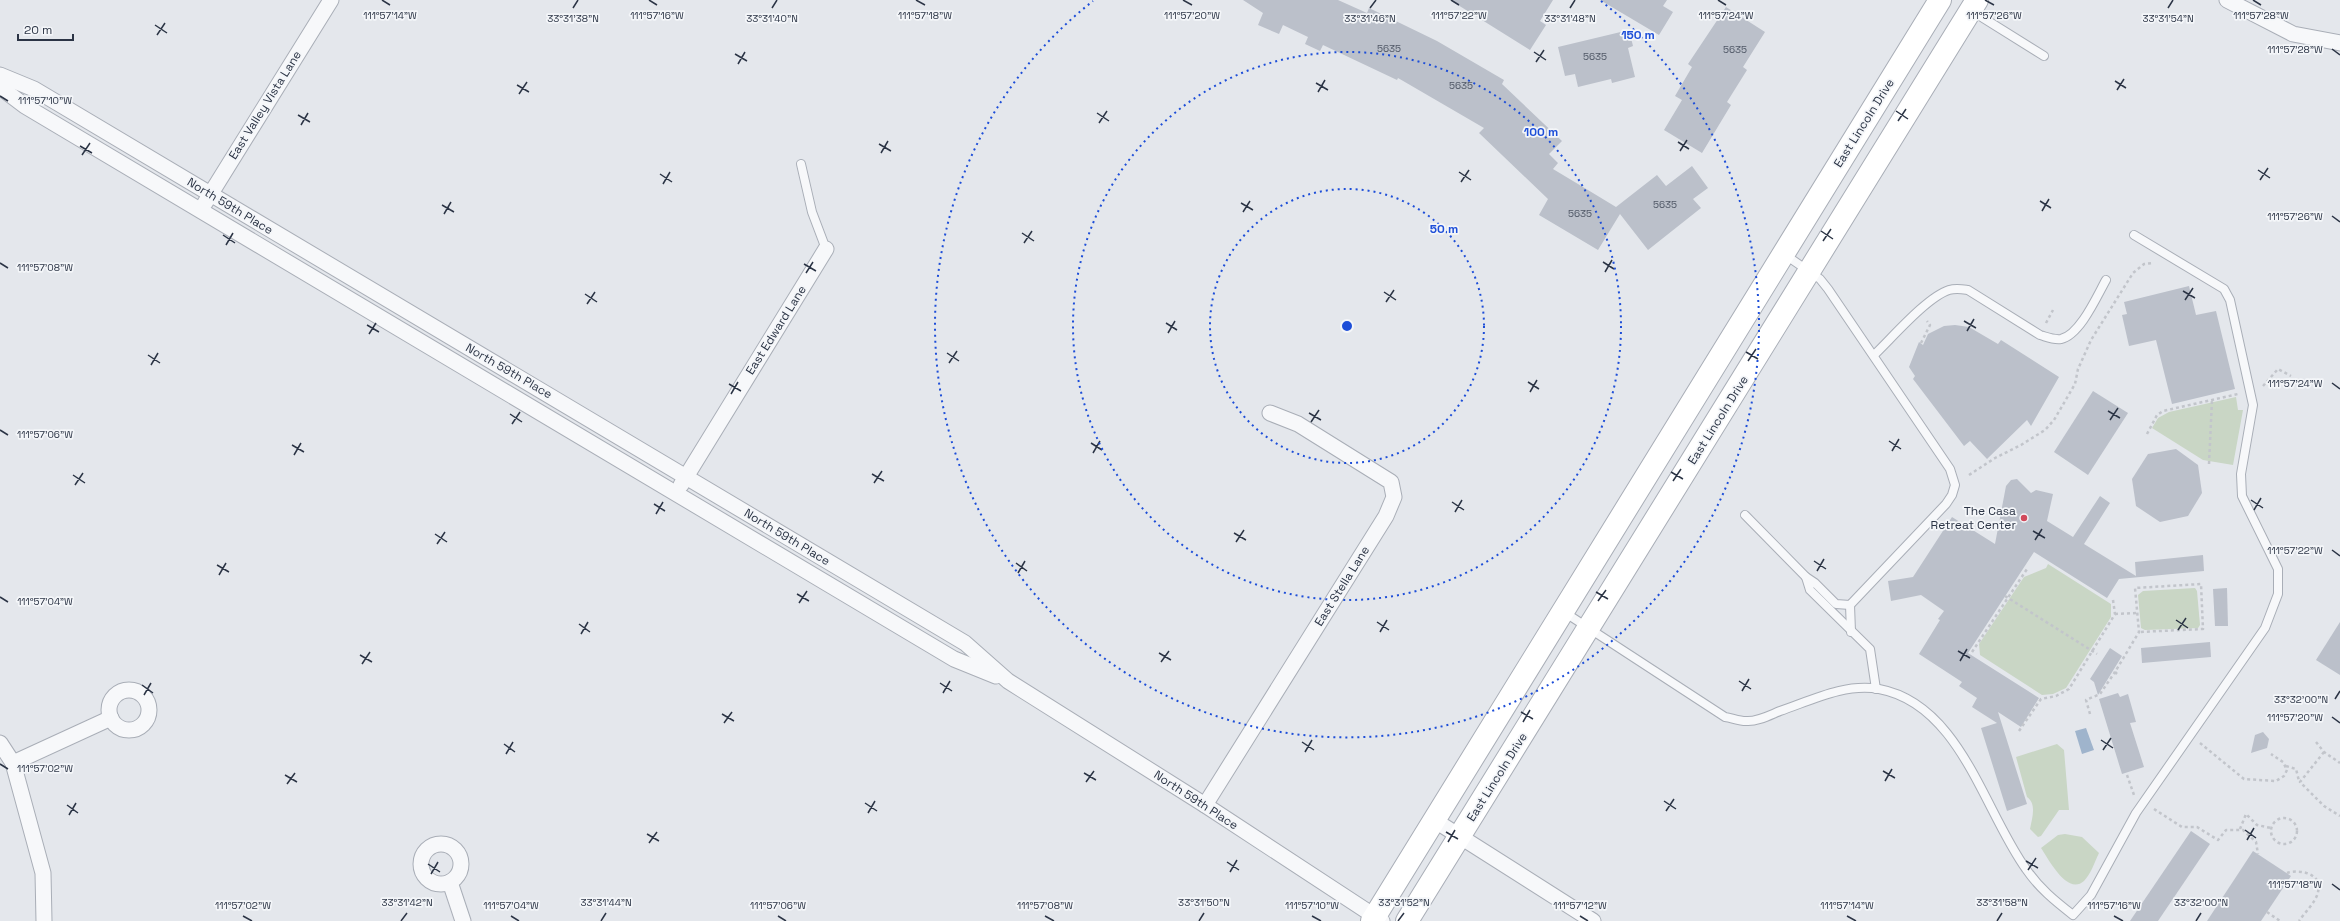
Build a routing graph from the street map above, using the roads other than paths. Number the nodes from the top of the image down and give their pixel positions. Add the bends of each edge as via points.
1 (331, 0) edge
2 (1940, 0) edge
3 (2227, 0) edge
4 (1974, 5) edge
5 (2340, 43) edge
6 (2044, 56) dead end
7 (0, 75) edge
8 (0, 87) edge
9 (801, 164) dead end
10 (210, 194) junction
11 (200, 211) junction
12 (2134, 235) dead end
13 (826, 249) joint
14 (1784, 254) junction
15 (1810, 272) junction
16 (2106, 280) dead end
17 (1874, 355) junction
18 (1270, 413) dead end
19 (686, 476) junction
20 (676, 493) junction
21 (1745, 515) dead end
22 (1806, 576) junction
23 (1850, 604) junction
24 (1563, 612) junction
25 (1589, 628) junction
26 (1851, 632) junction
27 (1008, 681) junction
28 (1876, 689) junction
29 (111, 718) dead end
30 (0, 743) edge
31 (13, 763) junction
32 (1205, 805) junction
33 (1434, 820) junction
34 (1460, 837) junction
35 (450, 882) dead end
36 (2073, 915) junction
37 (1376, 920) edge
38 (44, 921) edge
39 (463, 921) edge
40 (1407, 921) edge
41 (1593, 921) edge
42 (2080, 921) edge

1 - 10 street, East Valley Vista Lane
2 - 14 main road, East Lincoln Drive
3 - 5 street via 2293,34
4 - 6 lane
4 - 15 main road, East Lincoln Drive
7 - 10 street, North 59th Place via 34,89
8 - 11 street, North 59th Place via 25,106
9 - 13 lane via 812,212
10 - 11 street, East Valley Vista Lane
10 - 19 street, North 59th Place
11 - 20 street, North 59th Place
12 - 36 lane via 2224,289 2230,300 2252,398 2253,414 2241,474 2242,496 2278,569 2278,594 2265,628 2143,803 2091,895
13 - 19 street, East Edward Lane
14 - 15 lane
14 - 24 main road, East Lincoln Drive
15 - 17 lane via 1828,289
15 - 25 main road, East Lincoln Drive
16 - 17 lane via 2075,332 2066,337 2052,339 2040,335 1968,290 1957,288 1940,294 1922,308
17 - 23 lane via 1950,469 1955,485 1946,504
18 - 32 street, East Stella Lane via 1298,424 1391,482 1394,497 1386,516
19 - 20 street, East Edward Lane
19 - 27 street, North 59th Place via 965,643
20 - 27 street, North 59th Place via 954,659
21 - 22 lane
22 - 23 lane via 1836,604
22 - 26 lane via 1810,590
23 - 26 lane
24 - 25 lane
24 - 33 main road, East Lincoln Drive
25 - 28 lane via 1725,717 1747,722 1840,689
25 - 34 main road, East Lincoln Drive
26 - 28 lane via 1870,649
27 - 32 street, North 59th Place
28 - 36 lane via 1903,698 1917,706 1946,731 1960,750 1999,825 2025,868 2043,892
29 - 31 street
30 - 31 street
31 - 38 street via 43,873
32 - 37 street, North 59th Place
33 - 34 street
33 - 37 main road, East Lincoln Drive
34 - 40 main road, East Lincoln Drive
34 - 41 street
35 - 39 street
36 - 42 lane

